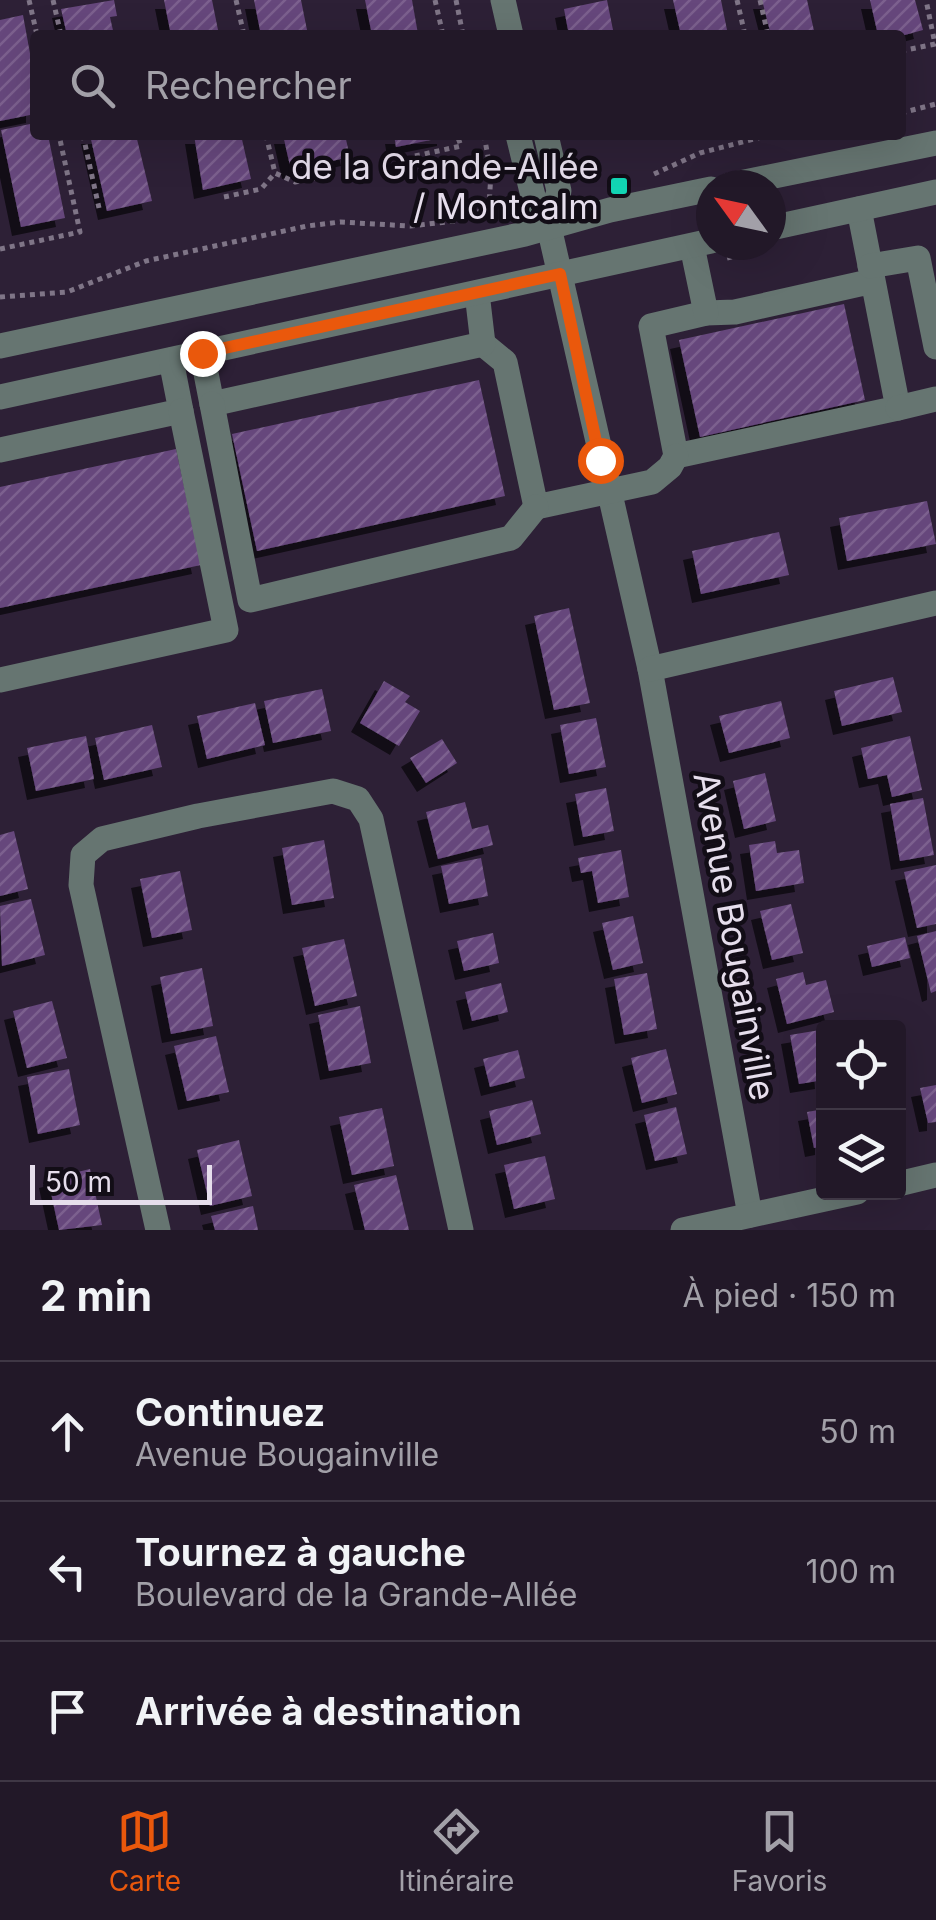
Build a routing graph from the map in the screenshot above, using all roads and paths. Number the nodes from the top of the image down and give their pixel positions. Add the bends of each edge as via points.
1 (29, 0) edge
2 (53, 0) edge
3 (236, 0) edge
4 (436, 0) edge
5 (456, 0) edge
6 (503, 0) edge
7 (738, 0) edge
8 (760, 0) edge
9 (926, 0) edge
10 (36, 30) edge
11 (59, 30) edge
12 (243, 30) edge
13 (442, 30) edge
14 (463, 30) edge
15 (510, 30) edge
16 (744, 30) edge
17 (767, 30) edge
18 (906, 51) edge
19 (936, 104) edge
20 (906, 111) edge
21 (60, 140) edge
22 (84, 140) edge
23 (267, 140) edge
24 (459, 140) edge
25 (485, 140) edge
26 (519, 140) edge
27 (547, 140) edge
28 (752, 140) edge
29 (936, 142) edge
30 (415, 156) dead end
31 (274, 173) junction
32 (786, 173) edge
33 (330, 175) dead end
34 (648, 178) dead end
35 (696, 192) edge
36 (936, 192) edge
37 (224, 197) dead end
38 (517, 198) dead end
39 (489, 207) junction
40 (99, 208) dead end
41 (859, 209) junction
42 (786, 225) edge
43 (550, 227) junction
44 (696, 245) edge
45 (0, 249) edge
46 (702, 260) edge
47 (871, 273) junction
48 (560, 274) junction
49 (476, 293) junction
50 (0, 297) edge
51 (706, 313) junction
52 (483, 344) junction
53 (0, 346) edge
54 (936, 348) edge
55 (202, 353) junction
56 (171, 360) junction
57 (0, 397) edge
58 (936, 399) edge
59 (212, 404) junction
60 (898, 408) junction
61 (182, 411) junction
62 (0, 450) edge
63 (676, 456) junction
64 (610, 491) junction
65 (536, 507) junction
66 (936, 605) edge
67 (650, 669) junction
68 (0, 680) edge
69 (936, 1176) edge
70 (906, 1182) edge
71 (821, 1200) edge
72 (750, 1216) junction
73 (158, 1230) edge
74 (461, 1230) edge
75 (683, 1230) edge

1 - 10 path
2 - 11 path
3 - 12 path
4 - 13 path
5 - 14 path
6 - 15 street
7 - 16 path
8 - 17 path
9 - 18 path via 935,44
19 - 20 path
21 - 45 path via 80,232
22 - 40 path
23 - 31 path
24 - 30 path via 461,146
25 - 39 path
26 - 43 street via 528,180
27 - 43 street via 558,191
28 - 34 path via 689,157
29 - 32 street
31 - 33 path via 294,182
31 - 37 path via 261,189
35 - 43 street
36 - 41 street
38 - 39 path
39 - 50 path via 429,224 307,226 146,262 67,292
41 - 42 street
41 - 47 street
43 - 48 street, Avenue Bougainville
43 - 53 street
44 - 48 street
46 - 51 street
47 - 51 street via 735,312
47 - 54 street via 918,258
47 - 60 street
48 - 49 street
48 - 64 street, Avenue Bougainville
49 - 52 street
49 - 55 street
51 - 63 street via 651,326
52 - 59 street
52 - 65 street via 505,362
55 - 56 street
55 - 59 street
56 - 57 street
56 - 61 street
58 - 60 street
59 - 65 street via 250,600 511,538
60 - 63 street
61 - 62 street
61 - 68 street via 226,630
63 - 64 street via 652,482
64 - 65 street
64 - 67 street, Avenue Bougainville
66 - 67 street
67 - 72 street, Avenue Bougainville
69 - 70 street
71 - 72 street
72 - 75 street
73 - 74 street via 82,885 83,855 102,840 333,791 358,799 371,820

